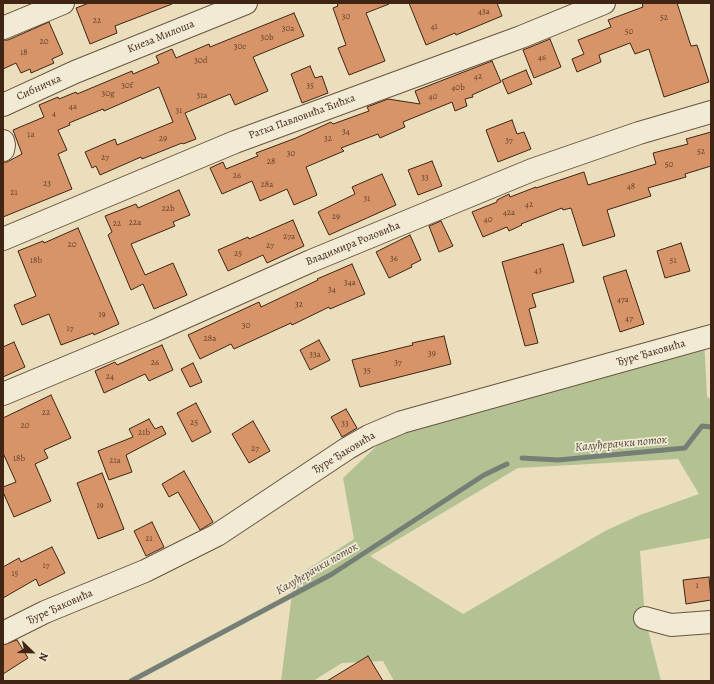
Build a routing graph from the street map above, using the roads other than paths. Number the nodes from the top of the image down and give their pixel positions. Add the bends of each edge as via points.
1 (63, 3) edge
2 (246, 3) edge
3 (604, 3) edge
4 (3, 28) edge
5 (75, 72) joint
6 (3, 105) edge
7 (711, 112) edge
8 (3, 142) edge
9 (3, 150) edge
10 (3, 239) edge
11 (711, 336) edge
12 (3, 394) edge
13 (645, 618) dead end
14 (711, 622) edge
15 (3, 633) edge

1 - 4 street
2 - 5 street, Кнеза Милоша
3 - 10 street, Ратка Павловића Ћићка via 521,37 235,142
5 - 6 street, Сибничка
7 - 12 street, Владимира Роловића via 638,133 532,170 311,261
8 - 9 street
11 - 15 street, Ђуре Ђаковића via 402,422 348,448 217,535 145,571 45,612
13 - 14 street via 671,625

